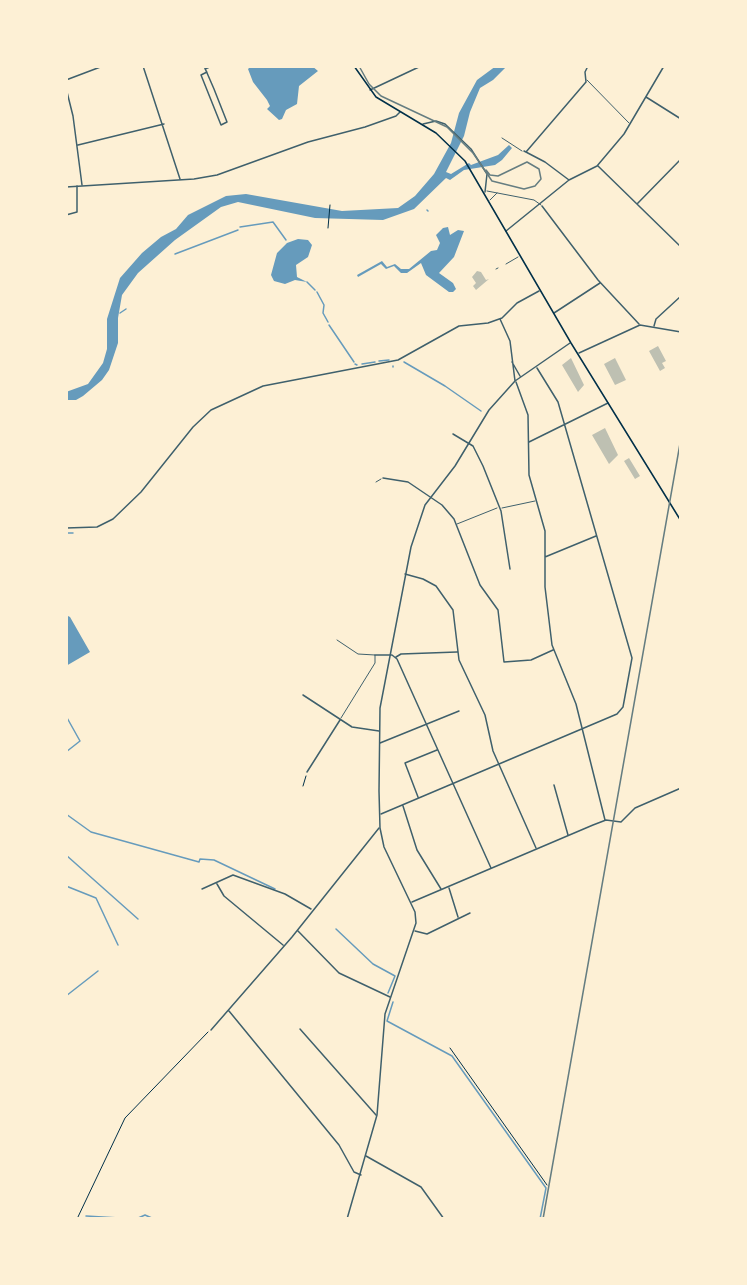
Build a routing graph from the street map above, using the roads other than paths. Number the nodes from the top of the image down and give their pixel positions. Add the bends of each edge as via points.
1 (103, 66) edge
2 (143, 66) edge
3 (212, 66) edge
4 (354, 66) edge
5 (421, 66) edge
6 (588, 66) edge
7 (664, 66) edge
8 (205, 67) edge
9 (207, 72) junction
10 (66, 80) edge
11 (587, 80) junction
12 (66, 88) edge
13 (369, 90) junction
14 (645, 97) junction
15 (400, 112) junction
16 (681, 119) edge
17 (629, 123) junction
18 (164, 124) junction
19 (422, 125) junction
20 (502, 138) dead end
21 (77, 146) junction
22 (525, 152) junction
23 (681, 159) edge
24 (597, 166) junction
25 (180, 180) junction
26 (569, 180) junction
27 (77, 186) junction
28 (82, 186) junction
29 (66, 187) edge
30 (485, 192) junction
31 (498, 193) junction
32 (489, 202) junction
33 (637, 204) junction
34 (541, 205) junction
35 (66, 215) edge
36 (506, 231) junction
37 (681, 247) edge
38 (520, 256) junction
39 (506, 264) dead end
40 (601, 283) junction
41 (540, 290) junction
42 (681, 296) edge
43 (554, 314) junction
44 (500, 319) junction
45 (640, 325) junction
46 (654, 327) junction
47 (681, 332) edge
48 (571, 343) junction
49 (578, 353) junction
50 (512, 362) junction
51 (537, 367) junction
52 (521, 377) junction
53 (516, 381) junction
54 (608, 402) junction
55 (565, 424) junction
56 (453, 434) dead end
57 (527, 442) junction
58 (469, 443) junction
59 (383, 478) joint
60 (376, 482) dead end
61 (431, 497) junction
62 (535, 501) junction
63 (500, 508) junction
64 (681, 520) edge
65 (457, 524) junction
66 (66, 528) edge
67 (597, 536) junction
68 (545, 557) junction
69 (510, 569) dead end
70 (405, 573) junction
71 (337, 640) dead end
72 (554, 650) junction
73 (458, 652) junction
74 (375, 655) junction
75 (389, 655) junction
76 (396, 658) junction
77 (303, 695) dead end
78 (459, 711) dead end
79 (340, 719) junction
80 (426, 725) junction
81 (583, 729) junction
82 (379, 731) junction
83 (379, 743) junction
84 (437, 749) junction
85 (499, 764) junction
86 (308, 772) road end
87 (453, 784) junction
88 (554, 784) dead end
89 (681, 788) edge
90 (419, 798) junction
91 (403, 806) junction
92 (379, 815) junction
93 (606, 820) junction
94 (380, 828) junction
95 (568, 836) junction
96 (536, 849) junction
97 (491, 868) junction
98 (216, 883) junction
99 (448, 886) junction
100 (202, 889) dead end
101 (441, 889) junction
102 (411, 902) junction
103 (312, 910) junction
104 (470, 913) dead end
105 (459, 918) junction
106 (297, 930) junction
107 (414, 931) junction
108 (284, 946) junction
109 (390, 998) junction
110 (229, 1010) junction
111 (300, 1029) dead end
112 (212, 1030) dead end
113 (377, 1115) junction
114 (366, 1156) junction
115 (361, 1175) junction
116 (347, 1219) edge
117 (444, 1219) edge

1 - 10 street
2 - 18 street
3 - 8 street
4 - 13 main road
5 - 13 street
6 - 11 street
7 - 14 street
8 - 9 street
9 - 9 street via 227,122 221,125 201,75
11 - 17 lane
11 - 22 street
12 - 21 street
13 - 15 main road
14 - 16 street
14 - 17 street
15 - 19 main road
15 - 25 street via 366,127 308,142 217,175
17 - 24 street
18 - 21 street
18 - 25 street
19 - 30 main road via 466,162
19 - 30 street via 436,121 447,126 468,146 488,178
20 - 22 lane
21 - 28 street
22 - 26 street
23 - 33 street
24 - 26 street
24 - 33 street
25 - 28 street
26 - 34 street
27 - 28 street
27 - 29 street
27 - 35 street via 77,212
30 - 31 lane
30 - 32 main road
31 - 32 lane
31 - 34 lane
32 - 36 main road
33 - 37 street
34 - 36 street
34 - 40 street
36 - 38 main road
38 - 39 lane
38 - 41 main road
40 - 43 street
40 - 45 street
41 - 43 main road
41 - 44 street
42 - 46 street
43 - 48 main road
44 - 50 street via 510,341
44 - 66 street via 459,326 392,362 247,392 199,420 145,488 113,519 97,527
45 - 46 street
45 - 49 street
46 - 47 street
48 - 49 main road
48 - 51 street
49 - 54 main road
50 - 52 street
50 - 53 street
51 - 52 street
51 - 55 street via 558,402
52 - 53 street
53 - 57 street via 528,415
53 - 58 street via 489,410
54 - 55 street
54 - 64 main road
55 - 57 street
55 - 67 street
56 - 58 street
57 - 62 street
58 - 61 street
58 - 63 street
59 - 60 lane
59 - 61 street via 405,480
61 - 65 street
61 - 70 street via 419,520
62 - 63 lane
62 - 68 street via 544,528
63 - 65 lane
63 - 69 street
65 - 72 street via 480,585 498,610 504,662 531,660
67 - 68 street
67 - 81 street via 632,658 623,707 618,714
68 - 72 street
70 - 73 street via 426,580 447,598 457,625
70 - 75 street
71 - 74 lane via 358,654
72 - 81 street
73 - 76 street via 401,654
73 - 85 street via 485,715 489,740
74 - 75 street
74 - 79 lane via 374,666
75 - 76 street
75 - 82 street
76 - 80 street
77 - 79 street
78 - 80 street
79 - 82 street via 352,727
79 - 86 street
80 - 83 street
80 - 84 street
81 - 85 street
81 - 93 street
82 - 83 street
83 - 92 street
84 - 87 street
84 - 90 street via 405,763
85 - 87 street
85 - 96 street
87 - 90 street
87 - 97 street
88 - 95 street
89 - 93 street via 635,808 621,822
90 - 91 street
91 - 92 street
91 - 101 street via 417,850
92 - 94 street
93 - 95 street
94 - 102 street via 391,864
94 - 103 street
95 - 96 street
96 - 97 street
97 - 99 street
98 - 100 street
98 - 103 street via 233,875 285,894
98 - 108 street via 224,896
99 - 101 street
99 - 105 street
101 - 102 street
102 - 107 street via 417,916
103 - 106 street
104 - 105 street
105 - 107 street via 427,934
106 - 108 street
106 - 109 street via 339,973
107 - 109 street
108 - 110 street
109 - 113 street via 385,1014
110 - 112 street
110 - 115 street via 339,1145 354,1172
111 - 113 street
113 - 114 street
114 - 115 street
114 - 117 street via 421,1187
115 - 116 street

